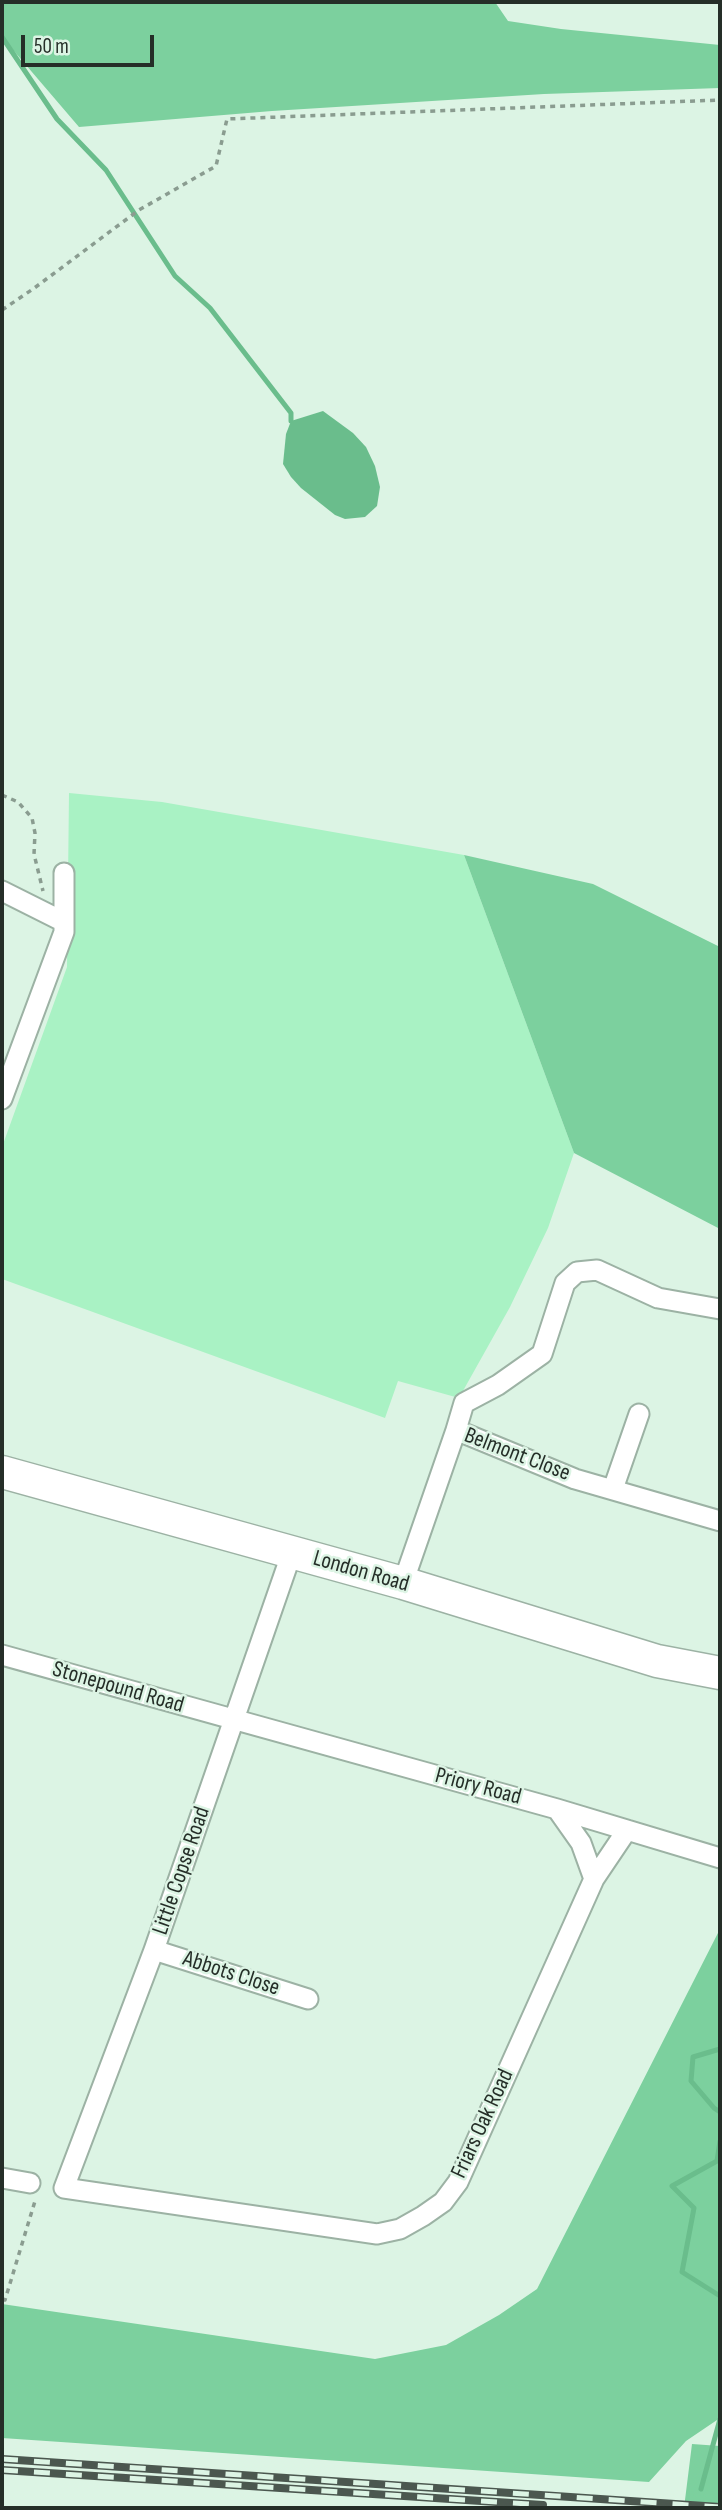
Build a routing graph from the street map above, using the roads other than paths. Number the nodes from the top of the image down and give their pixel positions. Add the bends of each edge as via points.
1 (64, 873) dead end
2 (2, 891) edge
3 (64, 922) junction
4 (2, 1099) edge
5 (720, 1309) edge
6 (639, 1414) dead end
7 (456, 1430) junction
8 (2, 1472) edge
9 (613, 1489) junction
10 (720, 1521) edge
11 (292, 1552) junction
12 (403, 1583) junction
13 (2, 1655) edge
14 (720, 1673) edge
15 (235, 1721) junction
16 (556, 1809) junction
17 (627, 1830) junction
18 (720, 1858) edge
19 (594, 1879) junction
20 (154, 1950) junction
21 (308, 1999) dead end
22 (2, 2178) edge
23 (30, 2183) dead end
24 (64, 2188) joint

1 - 3 street
2 - 3 street
3 - 4 street
5 - 7 street via 658,1298 597,1270 577,1272 565,1283 542,1354 464,1403
6 - 9 street
7 - 9 street, Belmont Close via 575,1479
7 - 12 street, Belmont Close
8 - 11 main road, London Road
9 - 10 street, Belmont Close
11 - 12 main road, London Road
11 - 15 street, Little Copse Road
12 - 14 main road, London Road via 657,1661
13 - 15 street, Stonepound Road
15 - 16 street, Priory Road
15 - 20 street, Little Copse Road
16 - 17 street, Priory Road
16 - 19 street via 581,1843
17 - 18 street, Priory Road
17 - 19 street, Friars Oak Road
19 - 24 street, Friars Oak Road via 458,2182 443,2202 400,2229 377,2234
20 - 21 street, Abbots Close
20 - 24 street, Little Copse Road
22 - 23 street

